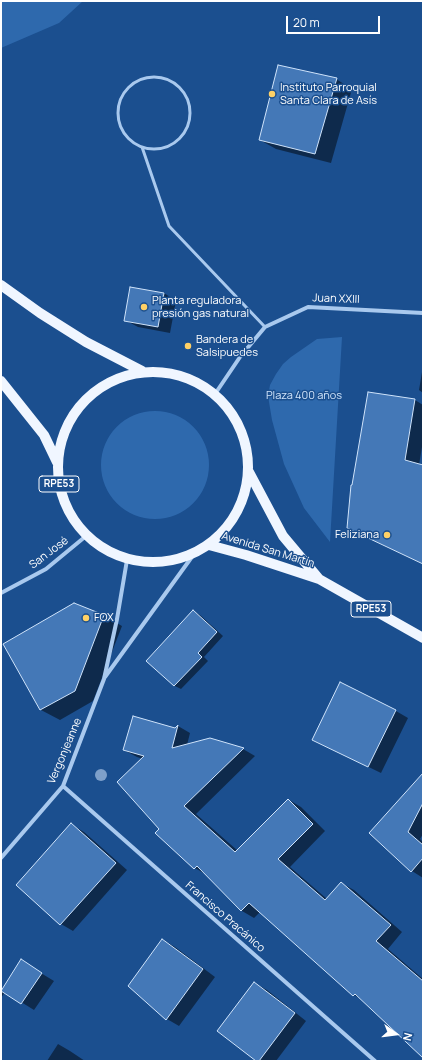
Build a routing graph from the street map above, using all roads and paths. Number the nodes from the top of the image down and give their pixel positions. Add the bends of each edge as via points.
1 (142, 147) junction
2 (1, 285) edge
3 (423, 313) edge
4 (265, 326) junction
5 (142, 371) junction
6 (1, 381) edge
7 (215, 394) junction
8 (57, 462) junction
9 (249, 472) junction
10 (86, 536) junction
11 (209, 545) junction
12 (194, 554) junction
13 (127, 560) junction
14 (319, 579) junction
15 (1, 593) edge
16 (423, 638) edge
17 (104, 679) junction
18 (63, 786) junction
19 (1, 858) edge
20 (375, 1061) edge

1 - 1 lane via 166,147 184,133 189,122 187,98 180,88 160,77 148,77 138,81 129,87 119,104 120,126 125,135
1 - 4 lane via 169,226
2 - 5 main road, RPE53 via 86,342
3 - 4 street, Juan XXIII via 308,307
4 - 7 street, Juan XXIII
5 - 7 main road, RPE53 via 162,371 181,375
5 - 8 main road, RPE53 via 116,378 93,392 75,412 62,435
6 - 8 main road, RPE53 via 44,435
7 - 9 main road, RPE53 via 230,410 241,428
8 - 10 main road, RPE53 via 64,502 69,514
9 - 11 main road, RPE53 via 243,500 230,525
9 - 14 main road, Avenida San Martín / RPE53 via 283,536
10 - 13 main road, RPE53 via 105,550
10 - 15 street, San José via 46,569
11 - 12 main road, RPE53
11 - 14 main road, Avenida San Martín / RPE53
12 - 13 main road, RPE53 via 172,561 150,563
12 - 17 street, Vergonjeanne
13 - 17 street, Vergonjeanne
14 - 16 main road, Avenida San Martín / RPE53
17 - 18 street, Vergonjeanne
18 - 19 street, Vergonjeanne
18 - 20 street, Francisco Pracánico

